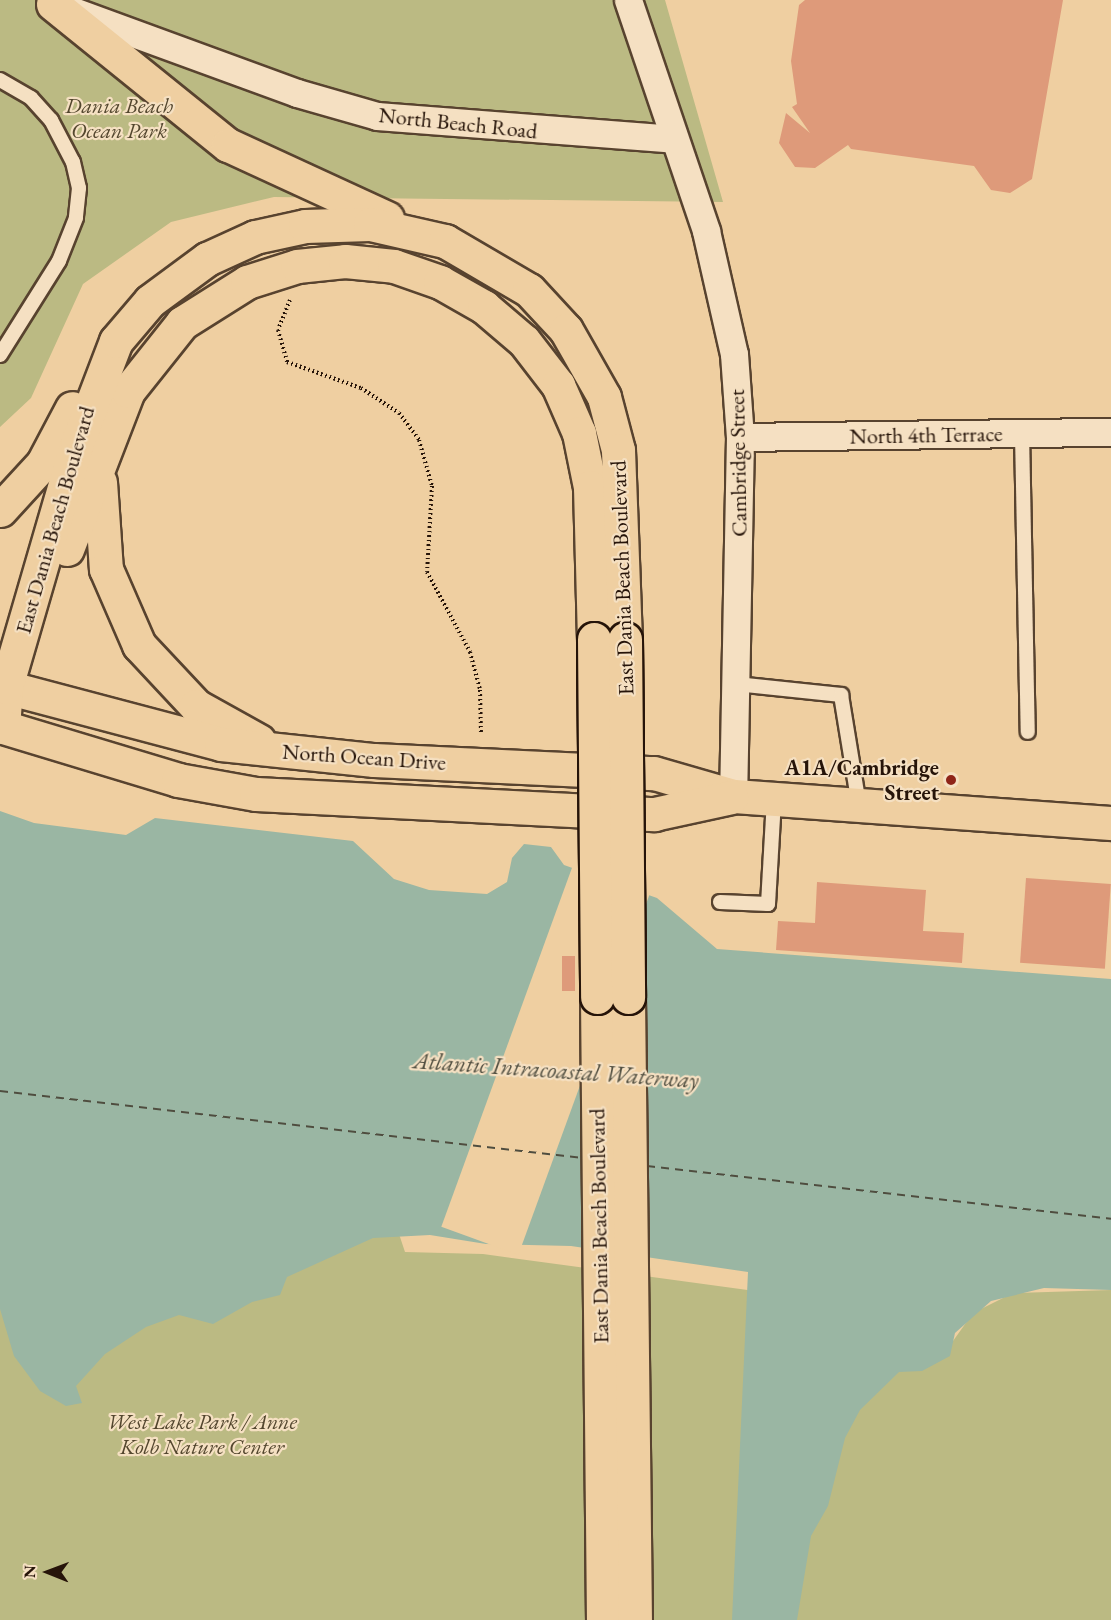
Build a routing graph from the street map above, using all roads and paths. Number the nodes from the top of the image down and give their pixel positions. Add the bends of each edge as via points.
1 (628, 0) edge
2 (48, 2) edge
3 (0, 80) edge
4 (674, 139) junction
5 (422, 233) junction
6 (297, 288) dead end
7 (116, 341) junction
8 (0, 355) edge
9 (1111, 432) edge
10 (1022, 433) junction
11 (740, 437) junction
12 (106, 445) junction
13 (0, 510) edge
14 (610, 639) junction
15 (736, 684) junction
16 (11, 689) edge
17 (1, 731) edge
18 (1028, 732) dead end
19 (481, 745) dead end
20 (298, 752) junction
21 (733, 796) junction
22 (774, 799) junction
23 (859, 805) junction
24 (1111, 823) edge
25 (720, 902) dead end
26 (615, 1321) junction
27 (603, 1620) edge
28 (635, 1620) edge

1 - 4 street
2 - 4 street, North Beach Road via 297,93 377,116
2 - 5 main road via 228,145
3 - 8 lane via 31,98 51,120 74,162 79,188 76,218 59,261
4 - 11 street, Cambridge Street via 729,321
5 - 7 main road, East Dania Beach Boulevard via 351,222 255,237 187,271 150,301
5 - 14 main road, East Dania Beach Boulevard via 486,260 529,290 566,330 592,373 612,420 622,477
6 - 19 path via 278,330 288,363 361,388 399,413 419,440 432,486 427,572 470,652 480,690
7 - 13 main road via 43,463
7 - 16 main road, East Dania Beach Boulevard via 84,417
9 - 10 street, North 4th Terrace
10 - 11 street, North 4th Terrace
10 - 18 lane
11 - 15 street, Cambridge Street
12 - 14 main road, East Dania Beach Boulevard via 128,392 155,351 182,323 224,294 271,273 321,262 418,273 463,293 505,324 541,362 569,406 590,487
12 - 16 main road, East Dania Beach Boulevard
12 - 20 main road via 99,490 102,548 119,606 139,645 196,706 246,735
14 - 26 main road, East Dania Beach Boulevard, bridge
15 - 21 street, Cambridge Street
15 - 23 lane via 841,695
16 - 17 main road, East Dania Beach Boulevard
16 - 20 main road, North Ocean Drive via 206,742
17 - 21 main road, North Ocean Drive via 178,780 256,794 654,814
20 - 21 main road, North Ocean Drive via 654,773
21 - 22 main road, North Ocean Drive
22 - 23 main road, North Ocean Drive
22 - 25 lane via 768,904
23 - 24 main road, North Ocean Drive
26 - 27 main road, East Dania Beach Boulevard
26 - 28 main road, East Dania Beach Boulevard

